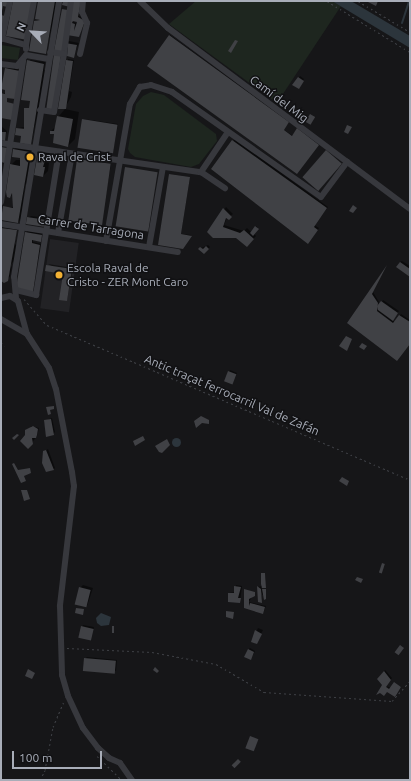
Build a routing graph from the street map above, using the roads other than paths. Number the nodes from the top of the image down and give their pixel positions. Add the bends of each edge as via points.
1 (10, 1) edge
2 (34, 1) edge
3 (59, 1) edge
4 (71, 1) edge
5 (83, 1) edge
6 (140, 1) edge
7 (1, 39) edge
8 (26, 46) junction
9 (50, 52) junction
10 (64, 54) junction
11 (80, 54) dead end
12 (25, 58) junction
13 (49, 59) junction
14 (1, 64) edge
15 (40, 110) junction
16 (228, 132) junction
17 (1, 143) edge
18 (10, 145) junction
19 (34, 149) junction
20 (59, 152) junction
21 (72, 154) junction
22 (119, 160) junction
23 (347, 162) junction
24 (163, 167) junction
25 (201, 172) junction
26 (225, 188) dead end
27 (1, 202) edge
28 (410, 208) edge
29 (1, 224) edge
30 (22, 227) junction
31 (48, 232) junction
32 (58, 233) junction
33 (106, 241) junction
34 (149, 247) junction
35 (178, 252) dead end
36 (14, 278) junction
37 (15, 290) junction
38 (3, 296) edge
39 (16, 298) junction
40 (20, 310) junction
41 (4, 320) edge
42 (27, 334) junction
43 (132, 780) edge

1 - 7 street
2 - 8 street
3 - 9 street
4 - 10 street
5 - 11 street via 82,12 86,23
6 - 23 street, Camí del Mig via 168,28
7 - 8 street
8 - 12 street
9 - 10 street
9 - 13 street
10 - 15 street via 54,112
12 - 13 street
12 - 14 street via 17,66
12 - 18 street
13 - 15 street
15 - 19 street
16 - 22 street via 172,92 150,85 140,87 130,104
16 - 23 street via 321,197
16 - 25 street
17 - 18 street
18 - 19 street
18 - 27 street
19 - 20 street
19 - 30 street
20 - 21 street
20 - 31 street
21 - 22 street
21 - 32 street
22 - 24 street
22 - 33 street
23 - 28 street, Camí del Mig
24 - 25 street
24 - 34 street
25 - 26 street
29 - 30 street, Carrer de Tarragona
30 - 31 street, Carrer de Tarragona
30 - 36 street
31 - 32 street, Carrer de Tarragona
31 - 37 street via 36,295
32 - 33 street, Carrer de Tarragona
33 - 34 street, Carrer de Tarragona
34 - 35 street, Carrer de Tarragona
36 - 37 street
36 - 38 street
37 - 39 street
38 - 39 street
39 - 40 street
40 - 41 street via 16,318
40 - 42 street
41 - 42 street
42 - 43 street via 43,356 52,378 73,479 60,606 62,675 67,694 83,728 98,748 109,758 120,763

